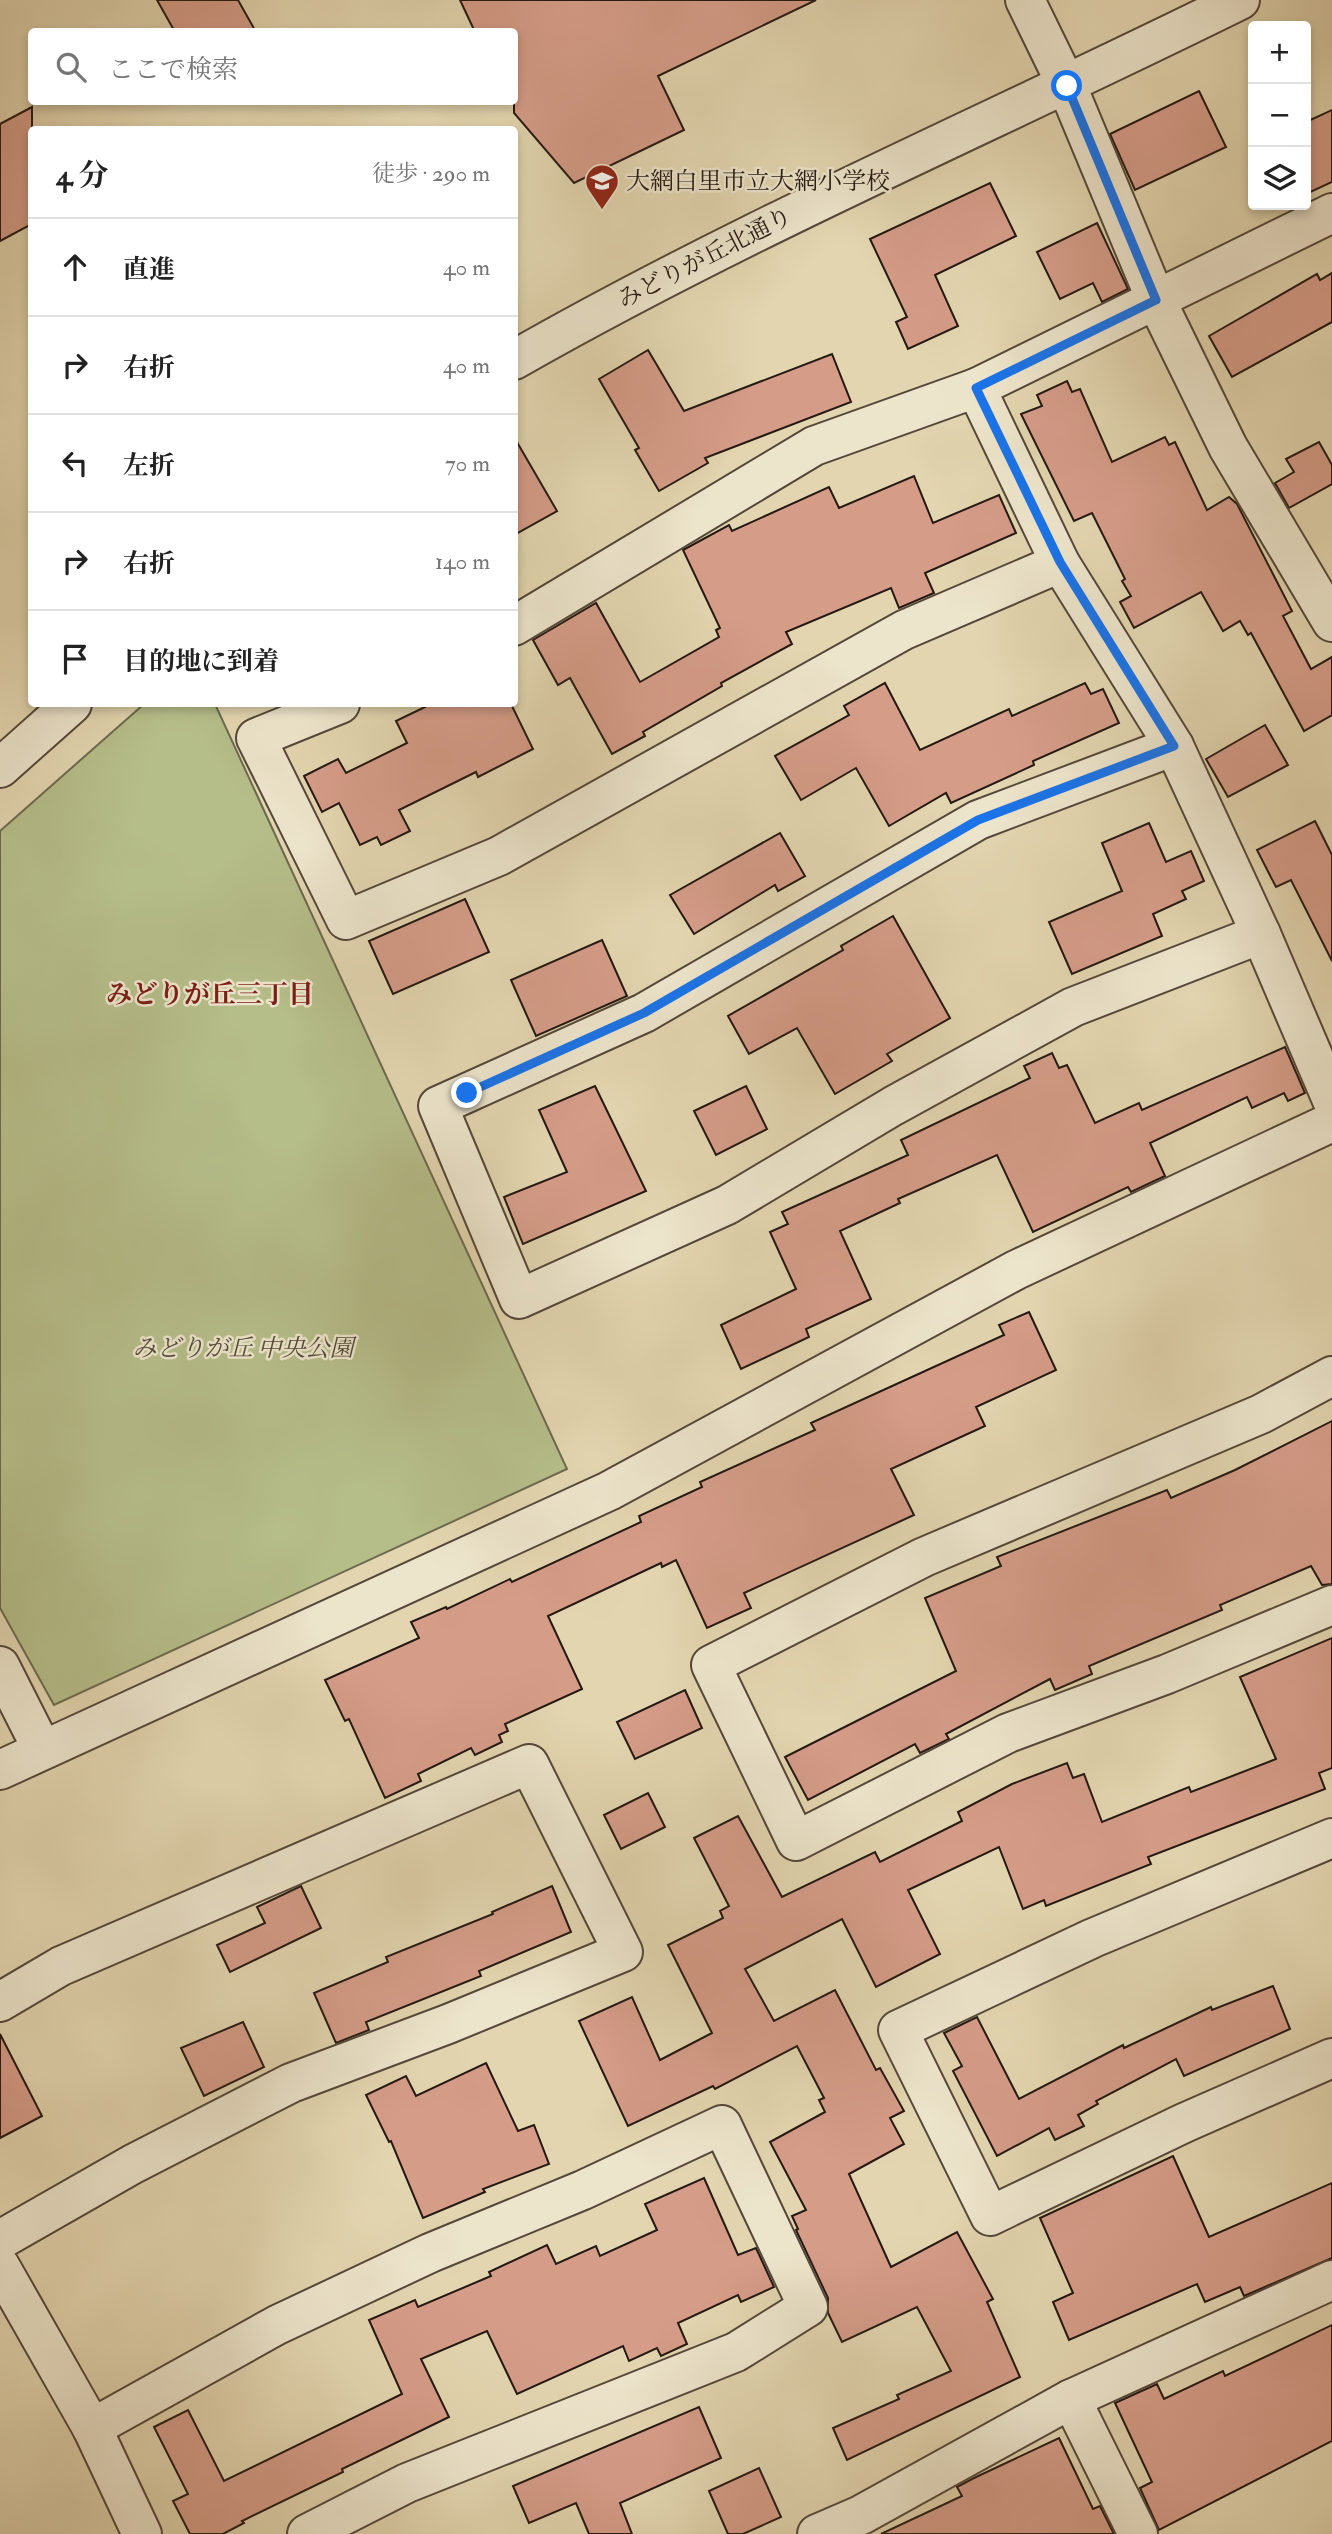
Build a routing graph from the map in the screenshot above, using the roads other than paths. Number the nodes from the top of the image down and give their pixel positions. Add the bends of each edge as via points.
1 (1025, 0) edge
2 (1240, 0) edge
3 (1067, 86) junction
4 (1332, 213) edge
5 (1156, 300) junction
6 (518, 358) edge
7 (976, 388) junction
8 (1060, 562) junction
9 (1332, 622) edge
10 (518, 623) edge
11 (69, 707) edge
12 (333, 707) edge
13 (1174, 746) junction
14 (0, 768) edge
15 (1261, 934) junction
16 (1332, 1100) edge
17 (1332, 1122) edge
18 (1332, 1376) edge
19 (1332, 1605) edge
20 (0, 1666) edge
21 (42, 1749) junction
22 (0, 1770) edge
23 (1332, 1838) edge
24 (0, 2003) edge
25 (1332, 2058) edge
26 (0, 2240) edge
27 (0, 2266) edge
28 (1332, 2280) edge
29 (1071, 2399) junction
30 (92, 2428) junction
31 (142, 2534) edge
32 (306, 2534) edge
33 (817, 2534) edge
34 (1138, 2534) edge

1 - 3 street
2 - 3 street, みどりが丘北通り
3 - 5 street
3 - 6 street, みどりが丘北通り via 733,242
4 - 5 street
5 - 7 street
5 - 9 street via 1228,447
7 - 8 street
7 - 10 street via 814,446
8 - 12 street via 904,630 499,856 346,920 256,738
8 - 13 street
11 - 14 street
13 - 15 street
13 - 15 street via 978,820 644,1013 438,1106 519,1299 727,1205 1073,1007
15 - 16 street
17 - 21 street via 1016,1270 609,1491
18 - 19 street via 1261,1414 924,1557 711,1665 796,1841 1008,1733 1167,1674
20 - 21 street
21 - 22 street
23 - 25 street via 1093,1938 898,2030 990,2216
24 - 26 street via 86,1955 529,1764 622,1952 291,2083 133,2164
27 - 30 street
28 - 29 street
29 - 33 street via 861,2515
29 - 34 street
30 - 31 street
30 - 32 street via 277,2325 722,2124 808,2307 736,2352 407,2483

